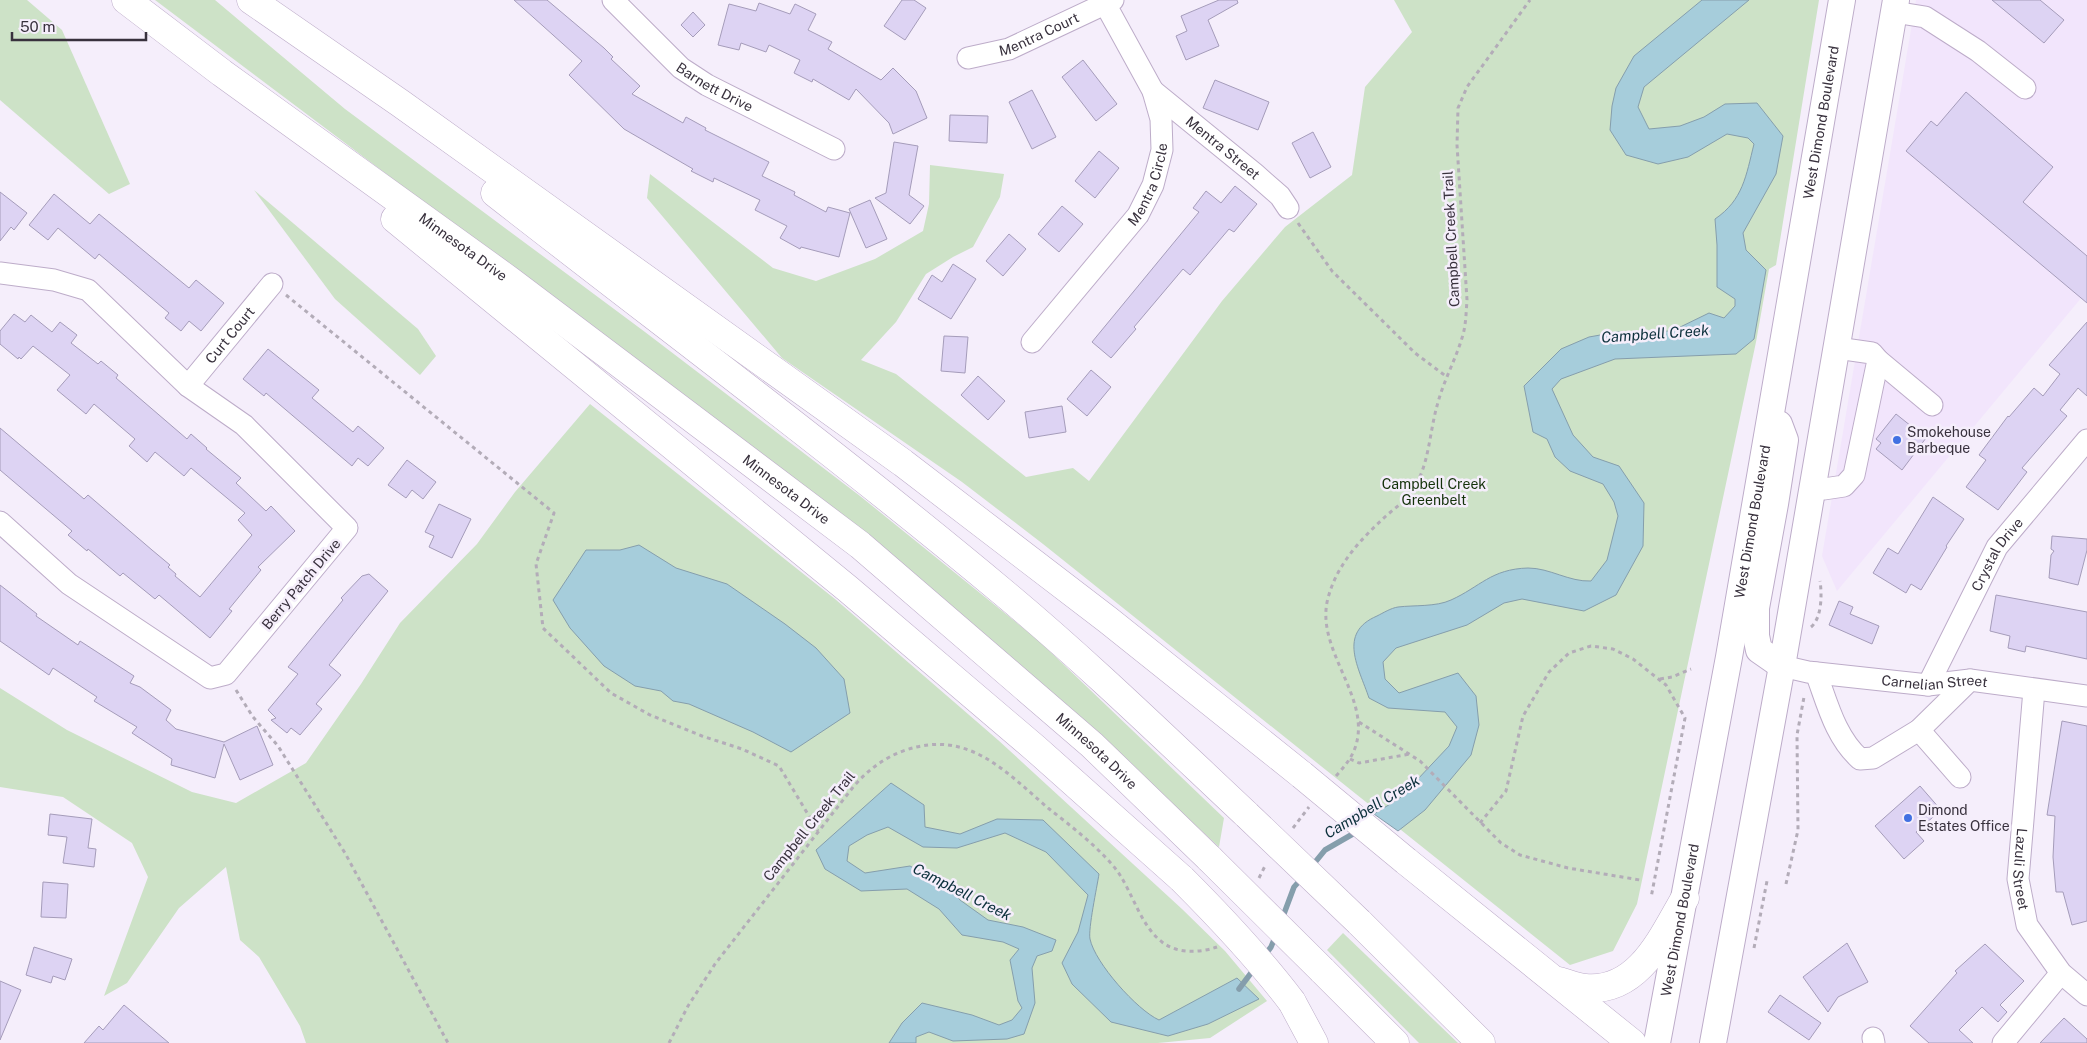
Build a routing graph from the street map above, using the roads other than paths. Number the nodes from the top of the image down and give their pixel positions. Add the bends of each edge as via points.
1 (126, 0) edge
2 (251, 0) edge
3 (613, 0) edge
4 (1842, 0) edge
5 (1107, 1) edge
6 (1895, 6) edge
7 (1927, 9) edge
8 (968, 58) dead end
9 (222, 73) junction
10 (2025, 88) dead end
11 (1153, 90) junction
12 (834, 149) dead end
13 (1288, 208) road end
14 (0, 273) edge
15 (272, 284) road end
16 (1032, 342) dead end
17 (1837, 348) junction
18 (1878, 360) junction
19 (188, 386) junction
20 (1932, 405) dead end
21 (1772, 407) junction
22 (2087, 440) edge
23 (1813, 488) junction
24 (0, 522) edge
25 (1782, 666) junction
26 (1812, 672) junction
27 (1970, 680) junction
28 (1928, 685) junction
29 (2034, 690) junction
30 (2087, 696) edge
31 (1919, 730) junction
32 (1960, 777) dead end
33 (1685, 898) junction
34 (2061, 973) junction
35 (1554, 980) junction
36 (2087, 995) edge
37 (1314, 1043) edge
38 (1395, 1043) edge
39 (1481, 1043) edge
40 (1632, 1043) edge
41 (1657, 1043) edge
42 (1713, 1043) edge
43 (2003, 1043) edge

1 - 9 highway, Minnesota Drive
2 - 35 highway, bridge via 408,108 904,464 1108,620
2 - 39 highway, bridge via 998,588 1247,814
3 - 12 street, Barnett Drive via 681,68
4 - 21 main road, West Dimond Boulevard
5 - 8 street, Mentra Court via 1009,49
5 - 11 street, Mentra Circle
6 - 7 street
6 - 17 main road
7 - 10 street
9 - 37 highway, bridge via 1036,749 1182,879 1242,939 1292,1002
9 - 38 highway, Minnesota Drive, bridge via 510,280 860,545 1092,745
11 - 13 street, Mentra Street via 1280,196
11 - 16 street, Mentra Circle via 1161,119 1162,150 1152,185 1138,215
14 - 19 street, Berry Patch Drive via 54,280 88,290
15 - 19 street, Curt Court
17 - 18 street via 1872,353
17 - 23 main road
18 - 20 street
18 - 23 street via 1854,475 1844,486
19 - 24 street, Berry Patch Drive via 244,425 347,528 226,674 210,678 69,584
21 - 25 main road via 1784,440 1776,504 1756,608 1756,636 1759,650
21 - 33 main road, West Dimond Boulevard
22 - 28 street, Crystal Drive via 1997,547
23 - 25 main road
25 - 26 street, Carnelian Street
25 - 42 main road
26 - 28 street, Carnelian Street
26 - 31 street via 1848,749 1860,758 1873,758
27 - 28 street, Carnelian Street
27 - 29 street, Carnelian Street
27 - 31 street
29 - 30 street, Carnelian Street
29 - 34 street, Lazuli Street via 2018,879 2027,925
31 - 32 street
33 - 35 highway via 1643,965 1629,977 1601,988 1584,988
33 - 41 main road, West Dimond Boulevard
34 - 36 street, Lazuli Street
34 - 43 street
35 - 40 highway

